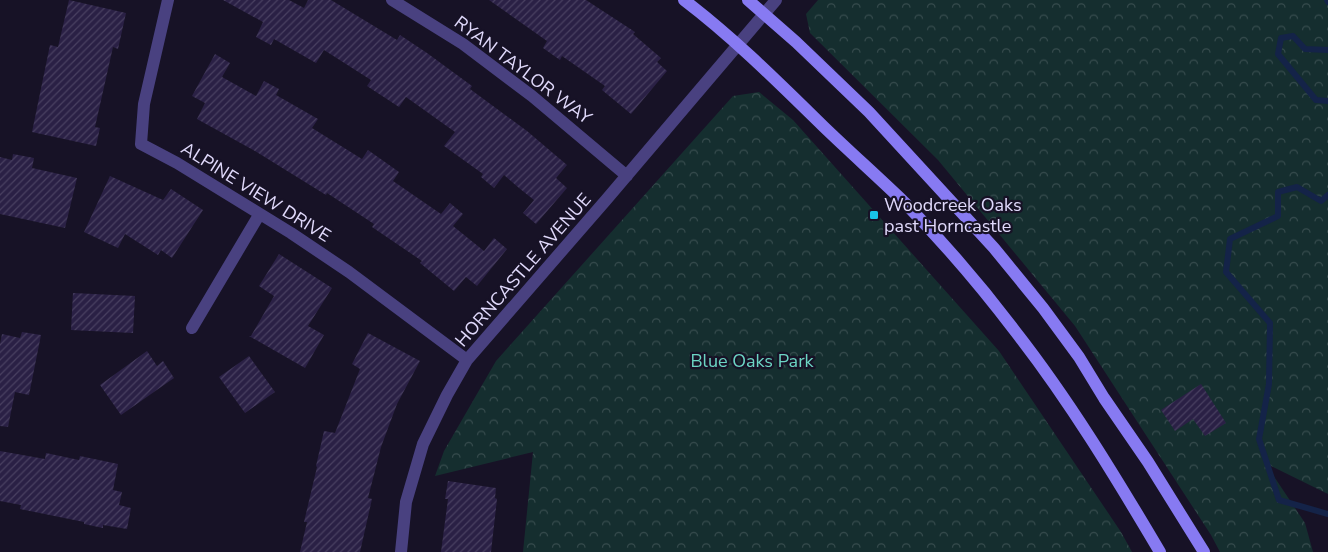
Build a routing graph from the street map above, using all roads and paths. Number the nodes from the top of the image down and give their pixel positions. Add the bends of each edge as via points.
1 (168, 0) edge
2 (392, 0) edge
3 (684, 0) edge
4 (748, 0) edge
5 (776, 0) edge
6 (764, 14) junction
7 (738, 46) junction
8 (627, 176) junction
9 (259, 214) junction
10 (192, 328) dead end
11 (467, 360) junction
12 (401, 552) edge
13 (1160, 552) edge
14 (1204, 552) edge

1 - 9 street, ALPINE VIEW DRIVE via 144,104 141,144
2 - 8 street, RYAN TAYLOR WAY via 463,44 532,96
3 - 7 main road
4 - 6 main road
5 - 6 street
6 - 7 street, HORNCASTLE AVENUE
6 - 14 main road via 869,112 994,248 1079,357
7 - 8 street, HORNCASTLE AVENUE
7 - 13 main road via 904,203 1015,330 1108,466
8 - 11 street, HORNCASTLE AVENUE
9 - 10 street
9 - 11 street, ALPINE VIEW DRIVE via 349,272
11 - 12 street, HORNCASTLE AVENUE via 423,444 406,502

